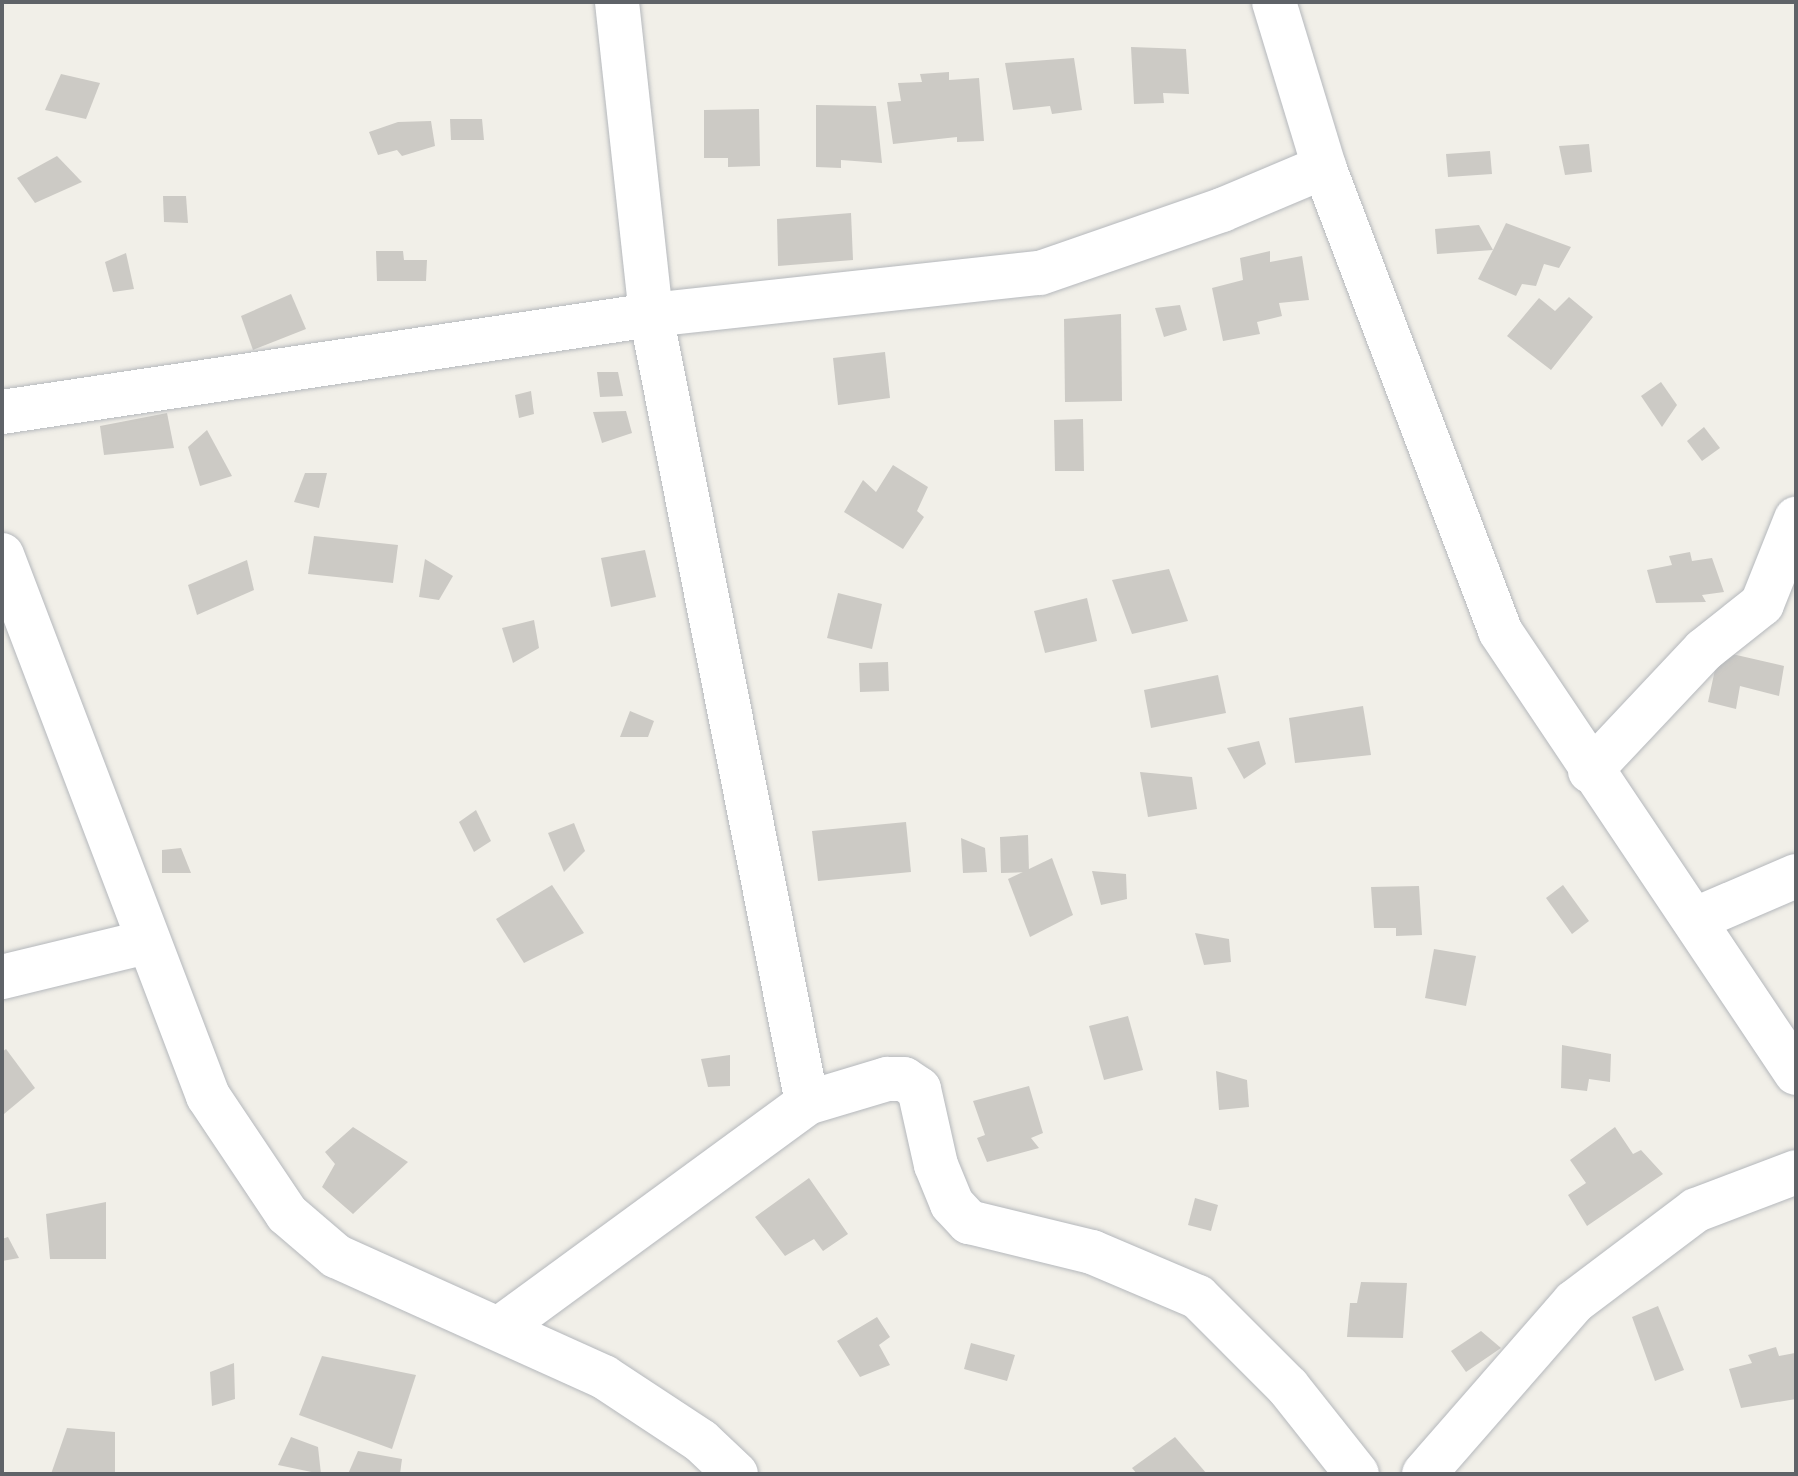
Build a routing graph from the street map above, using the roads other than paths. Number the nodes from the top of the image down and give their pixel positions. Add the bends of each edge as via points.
1 (617, 2) edge
2 (1274, 2) edge
3 (1324, 167) junction
4 (651, 315) junction
5 (2, 412) edge
6 (1796, 519) edge
7 (2, 555) edge
8 (1590, 771) junction
9 (1796, 876) edge
10 (1696, 919) junction
11 (147, 942) junction
12 (2, 977) edge
13 (1796, 1073) edge
14 (807, 1103) junction
15 (1796, 1172) edge
16 (500, 1328) junction
17 (736, 1474) edge
18 (1357, 1474) edge
19 (1424, 1474) edge

1 - 4 street
2 - 3 street
3 - 4 street via 1222,210 1040,273
3 - 8 street via 1500,631
4 - 5 street
4 - 14 street
6 - 8 street via 1762,604 1704,650
7 - 11 street
8 - 10 street
9 - 10 street
10 - 13 street
11 - 12 street
11 - 16 street via 208,1096 287,1214 336,1256
14 - 16 street
14 - 18 street via 887,1079 904,1079 919,1089 936,1165 952,1204 969,1222 1092,1252 1198,1297 1288,1387
15 - 19 street via 1696,1210 1574,1302
16 - 17 street via 604,1377 701,1441

